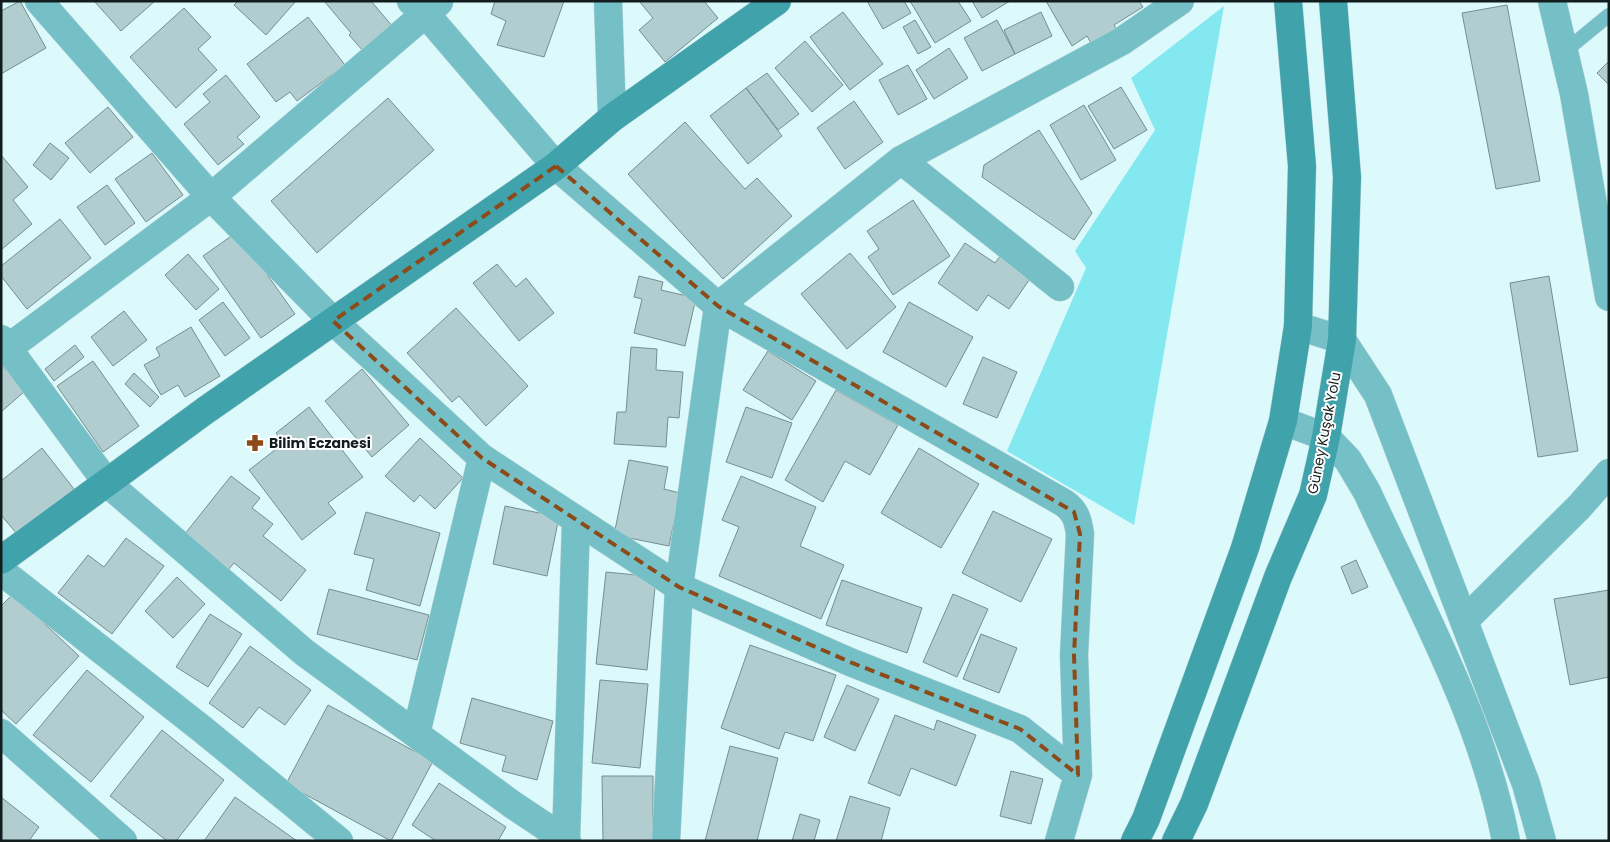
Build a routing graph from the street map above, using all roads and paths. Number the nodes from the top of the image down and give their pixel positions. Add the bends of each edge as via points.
1 (39, 1) edge
2 (608, 1) edge
3 (777, 1) edge
4 (1180, 1) edge
5 (1288, 1) edge
6 (1333, 1) edge
7 (1552, 1) edge
8 (425, 5) edge
9 (1609, 15) edge
10 (1564, 52) junction
11 (612, 118) junction
12 (901, 160) junction
13 (556, 166) junction
14 (211, 197) junction
15 (1060, 286) dead end
16 (1609, 297) edge
17 (718, 306) junction
18 (333, 321) junction
19 (1298, 326) junction
20 (1342, 340) junction
21 (4, 344) edge
22 (1282, 422) junction
23 (1326, 437) junction
24 (482, 458) junction
25 (1609, 473) edge
26 (107, 483) junction
27 (576, 521) junction
28 (1, 560) edge
29 (1, 571) edge
30 (679, 587) junction
31 (1465, 620) junction
32 (1, 733) edge
33 (416, 734) junction
34 (1078, 775) junction
35 (567, 840) edge
36 (123, 841) edge
37 (339, 841) edge
38 (666, 841) edge
39 (1059, 841) edge
40 (1136, 841) edge
41 (1176, 841) edge
42 (1506, 841) edge
43 (1542, 841) edge

1 - 14 street
2 - 11 street
3 - 11 main road
4 - 12 street via 1122,41
5 - 19 main road via 1302,166
6 - 20 main road, Güney Kuşak Yolu via 1347,177
7 - 10 street
8 - 13 street
8 - 14 street
9 - 10 lane
10 - 16 street
11 - 13 main road
12 - 15 street
12 - 17 street
13 - 17 street
13 - 18 main road
14 - 18 street
14 - 21 street
17 - 30 street
17 - 34 street via 1064,503 1074,512 1080,534 1074,655
18 - 24 street
18 - 26 main road
19 - 20 street
19 - 22 main road
20 - 23 main road, Güney Kuşak Yolu
20 - 31 street via 1378,394
21 - 26 street
22 - 23 street
22 - 40 main road via 1245,548
23 - 41 main road, Güney Kuşak Yolu via 1313,494 1278,577 1194,804
23 - 42 street via 1348,460 1368,492 1465,701 1500,810
24 - 27 street
24 - 33 street
25 - 31 street
26 - 28 main road
26 - 33 street via 306,653
27 - 30 street
27 - 35 street
29 - 37 street
30 - 34 street via 850,662 1020,729
30 - 38 street
31 - 43 street via 1526,784
32 - 36 street
33 - 35 street
34 - 39 street

